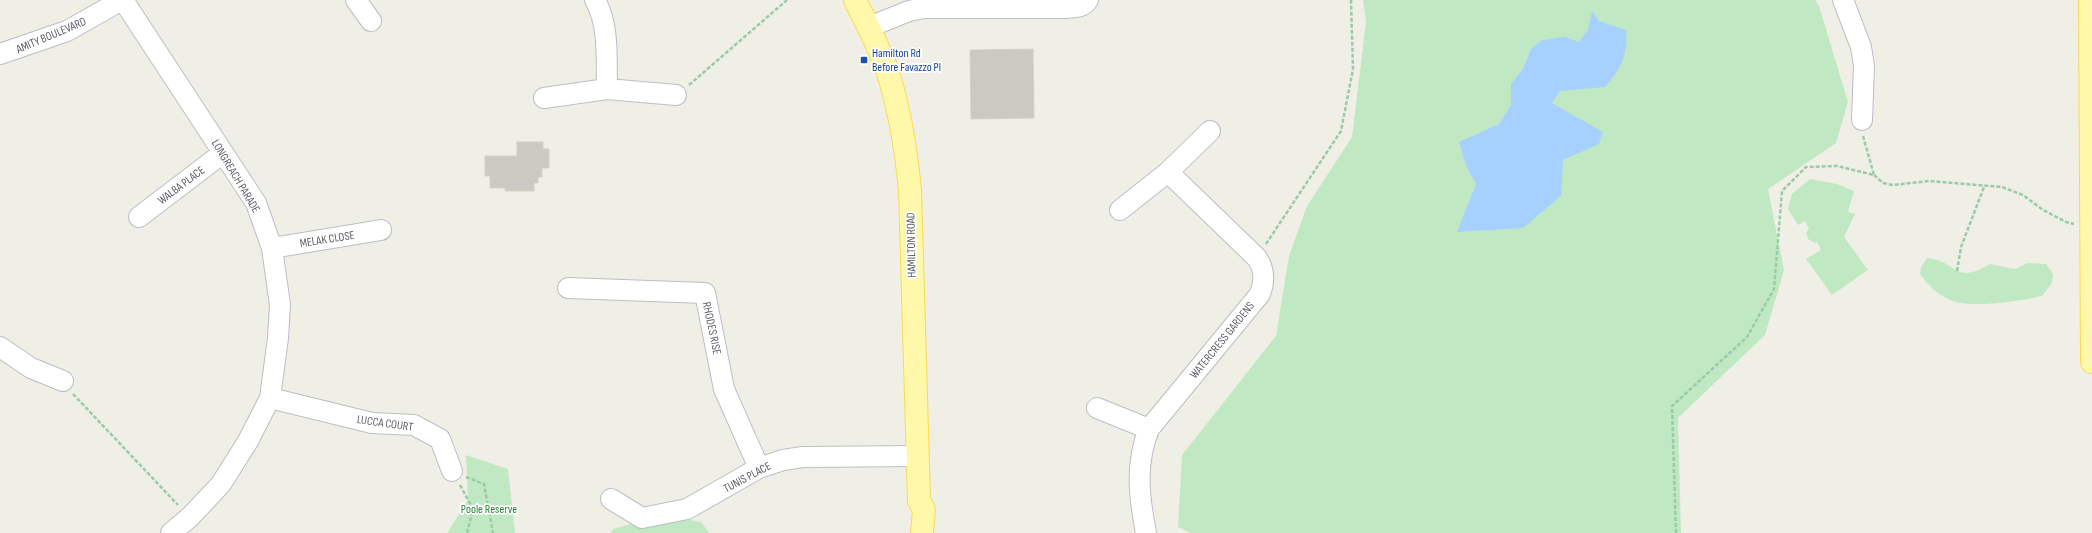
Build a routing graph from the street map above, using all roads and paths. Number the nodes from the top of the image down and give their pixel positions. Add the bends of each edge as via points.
1 (123, 0) edge
2 (356, 0) edge
3 (595, 0) edge
4 (787, 0) edge
5 (855, 0) edge
6 (1088, 0) edge
7 (1351, 0) edge
8 (1843, 0) edge
9 (2090, 0) edge
10 (371, 21) dead end
11 (869, 27) junction
12 (0, 54) edge
13 (607, 89) junction
14 (676, 95) joint
15 (544, 98) dead end
16 (1862, 120) joint
17 (1210, 131) dead end
18 (223, 153) junction
19 (1168, 172) junction
20 (1874, 176) junction
21 (1984, 187) junction
22 (1120, 210) dead end
23 (139, 216) dead end
24 (2078, 224) dead end
25 (381, 230) dead end
26 (272, 248) junction
27 (1257, 258) junction
28 (1957, 271) dead end
29 (568, 288) dead end
30 (0, 348) edge
31 (2092, 362) edge
32 (63, 381) joint
33 (270, 398) junction
34 (1097, 408) dead end
35 (1149, 429) junction
36 (917, 456) junction
37 (759, 468) junction
38 (452, 472) junction
39 (611, 498) dead end
40 (919, 500) junction
41 (190, 517) junction
42 (171, 533) edge
43 (467, 533) edge
44 (493, 533) edge
45 (912, 533) edge
46 (922, 533) edge
47 (1146, 533) edge
48 (1676, 533) edge

1 - 12 street, AMITY BOULEVARD via 67,31
1 - 18 street, LONGREACH PARADE
2 - 10 street
3 - 13 street via 604,27
4 - 14 path
5 - 11 main road, HAMILTON ROAD
6 - 11 street via 1079,7 1066,8 924,8 909,11
7 - 27 path via 1353,69 1341,131
8 - 16 street via 1861,47 1864,66
9 - 31 main road
11 - 36 main road, HAMILTON ROAD via 887,69 896,99 910,190
13 - 14 street
13 - 15 street
16 - 20 path via 1860,124
17 - 19 street
18 - 23 street, WALBA PLACE
18 - 26 street, LONGREACH PARADE via 256,204
19 - 22 street
19 - 27 street, WATERCRESS GARDENS
20 - 21 path via 1883,183 1893,185 1929,181
20 - 48 path via 1837,166 1806,167 1782,191 1774,289 1747,337 1672,406
21 - 24 path via 2002,187 2023,195 2043,210 2066,222
21 - 28 path via 1961,246
25 - 26 street, MELAK CLOSE
26 - 33 street, LONGREACH PARADE via 280,305
27 - 35 street, WATERCRESS GARDENS via 1263,267 1264,276 1260,294
29 - 37 street, RHODES RISE via 704,293 724,389
30 - 32 street via 31,368
32 - 41 path via 81,405
33 - 38 street, LUCCA COURT via 372,423 414,425 440,439
33 - 41 street, LONGREACH PARADE via 221,484
34 - 35 street
35 - 47 street, WATERCRESS GARDENS via 1143,444 1139,486
36 - 37 street, TUNIS PLACE via 803,457
36 - 40 main road, HAMILTON ROAD
37 - 39 street, TUNIS PLACE via 686,509 642,518
38 - 43 path via 473,509
38 - 44 path via 484,484
40 - 45 main road, HAMILTON ROAD via 913,509
40 - 46 main road, HAMILTON ROAD via 924,510
41 - 42 street, LONGREACH PARADE

